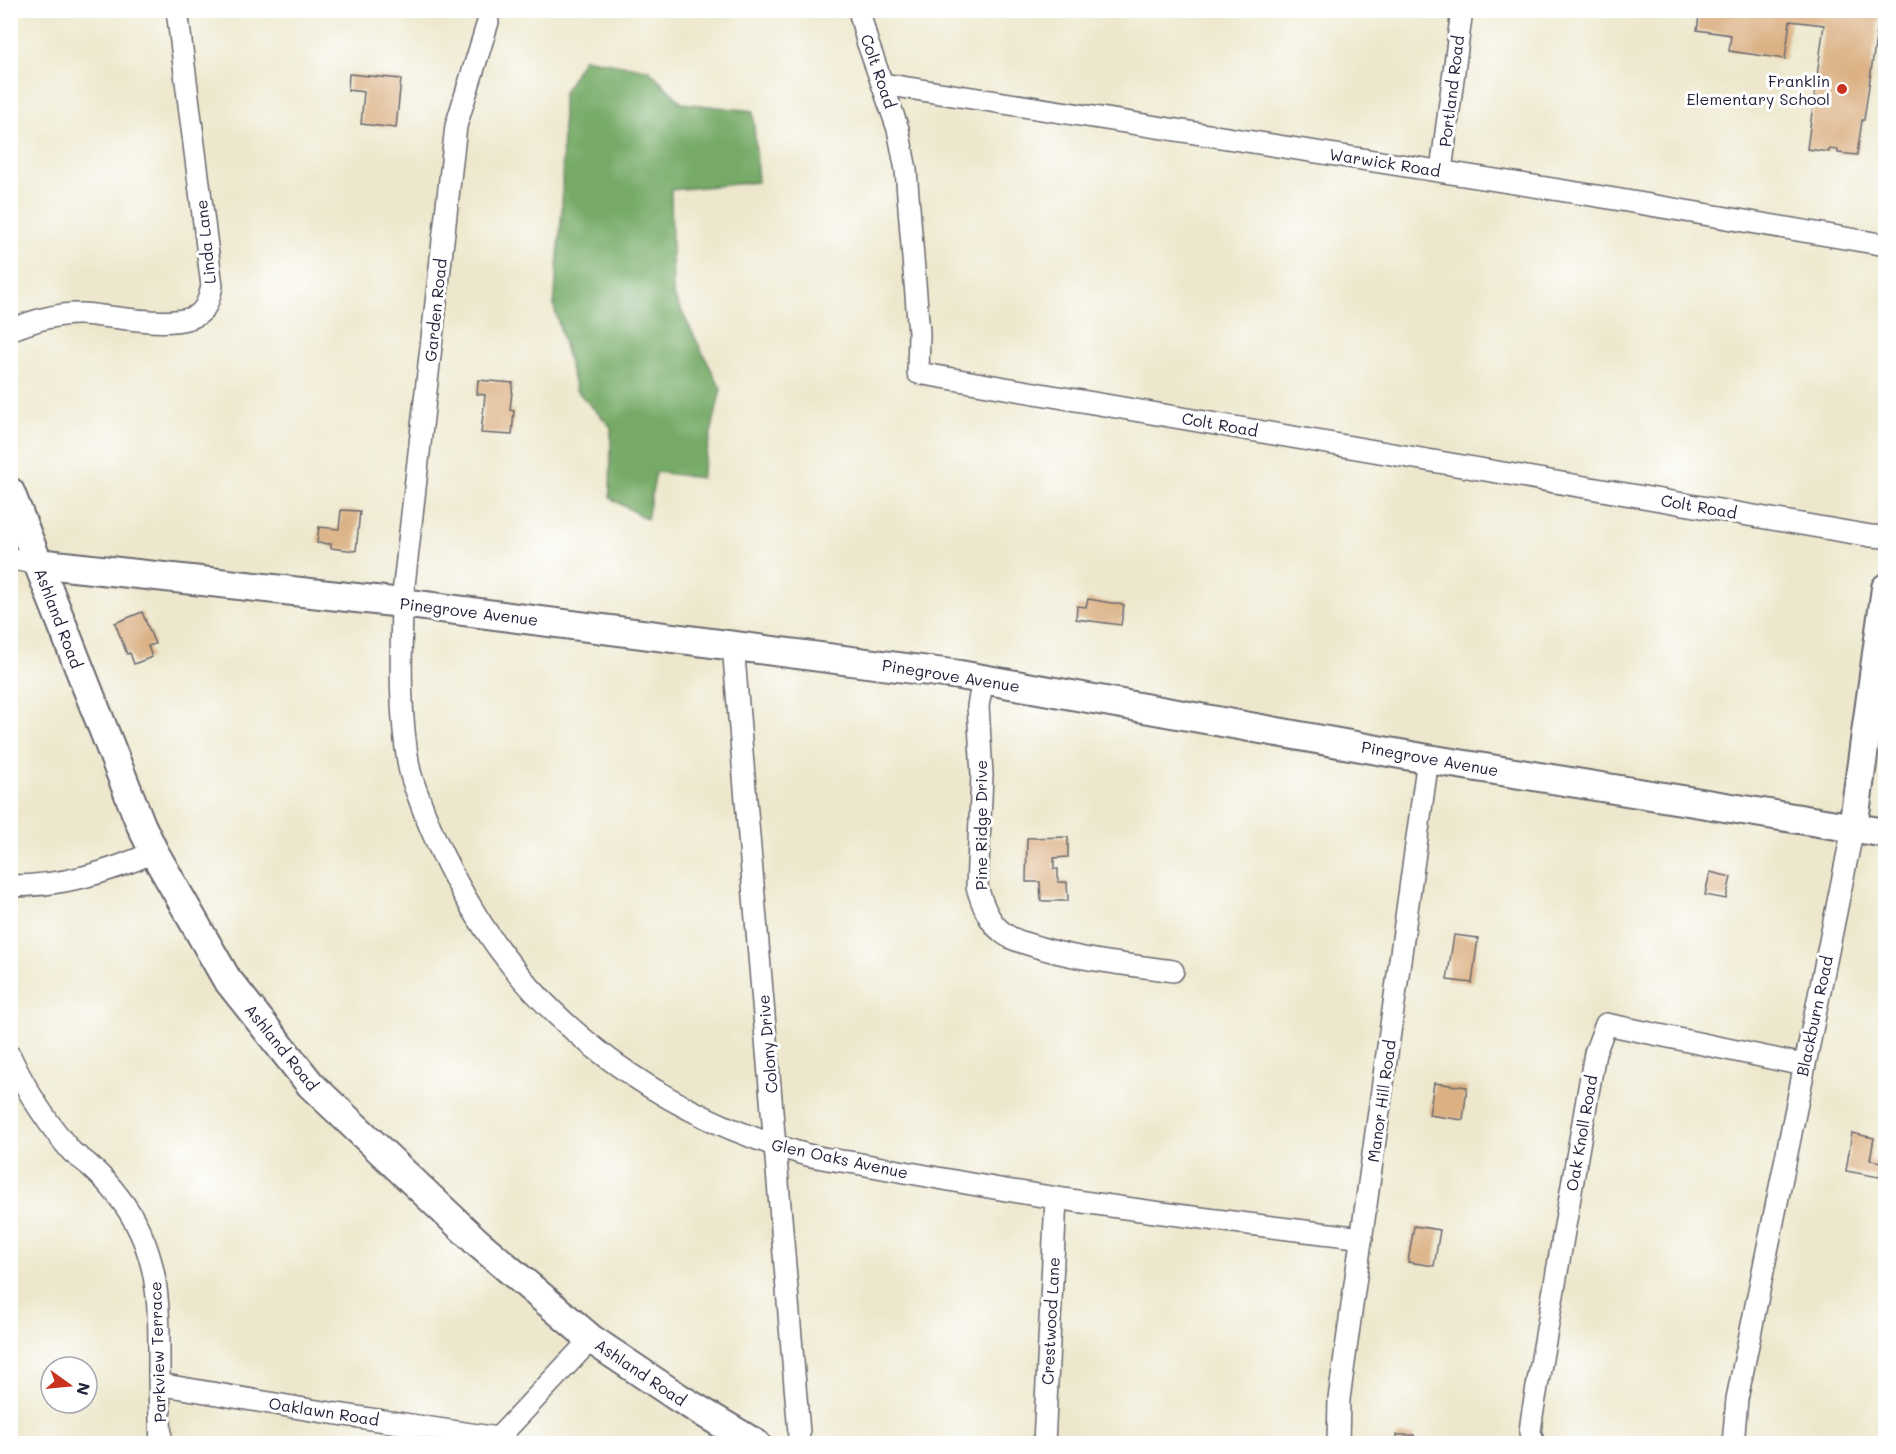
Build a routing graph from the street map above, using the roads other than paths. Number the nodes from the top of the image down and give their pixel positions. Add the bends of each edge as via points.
1 (177, 10) edge
2 (859, 10) edge
3 (1462, 10) edge
4 (489, 22) dead end
5 (883, 84) junction
6 (1441, 171) junction
7 (1886, 245) edge
8 (10, 330) edge
9 (10, 492) edge
10 (1886, 537) edge
11 (24, 561) edge
12 (1886, 588) edge
13 (402, 603) junction
14 (733, 645) junction
15 (983, 679) junction
16 (1428, 759) junction
17 (1853, 828) junction
18 (1886, 833) edge
19 (154, 852) junction
20 (10, 886) edge
21 (1173, 971) dead end
22 (10, 1056) edge
23 (1804, 1065) junction
24 (775, 1146) junction
25 (1056, 1199) junction
26 (1362, 1238) junction
27 (591, 1340) junction
28 (159, 1384) junction
29 (498, 1441) edge
30 (161, 1443) edge
31 (756, 1443) edge
32 (798, 1443) edge
33 (1044, 1443) edge
34 (1338, 1443) edge
35 (1534, 1443) edge
36 (1733, 1443) edge

1 - 8 street, Linda Lane via 212,285 203,310 184,321 55,316
2 - 5 street, Colt Road
3 - 6 street, Portland Road
4 - 13 street, Garden Road via 456,126
5 - 6 street, Warwick Road
5 - 10 street, Colt Road via 906,170 919,333 918,373
6 - 7 street, Warwick Road
9 - 11 street, Ashland Road
11 - 13 street, Pinegrove Avenue
11 - 19 street, Ashland Road
12 - 17 street, Blackburn Road
13 - 14 street, Pinegrove Avenue
13 - 24 street, Glen Oaks Avenue via 402,683 409,769 428,824 483,927 518,974 558,1017 602,1055 650,1089 701,1117
14 - 15 street, Pinegrove Avenue
14 - 24 street, Colony Drive
15 - 16 street, Pinegrove Avenue
15 - 21 street, Pine Ridge Drive via 978,706 982,775 977,887 993,923 1015,940 1054,952
16 - 17 street, Pinegrove Avenue
16 - 26 street, Manor Hill Road
17 - 18 street, Pinegrove Avenue
17 - 23 street, Blackburn Road
19 - 20 street via 92,876 61,883
19 - 27 street, Ashland Road via 226,978 311,1085 478,1243
22 - 28 street, Parkview Terrace via 41,1112 74,1153 119,1197 141,1233 158,1294
23 - 35 street, Oak Knoll Road via 1606,1024 1595,1053 1534,1404 1530,1432
23 - 36 street, Blackburn Road via 1737,1399
24 - 25 street, Glen Oaks Avenue via 800,1154
24 - 32 street, Colony Drive
25 - 26 street, Glen Oaks Avenue
25 - 33 street, Crestwood Lane
26 - 34 street, Manor Hill Road via 1339,1399
27 - 29 street, Oaklawn Road
27 - 31 street, Ashland Road
28 - 29 street, Oaklawn Road
28 - 30 street, Parkview Terrace

